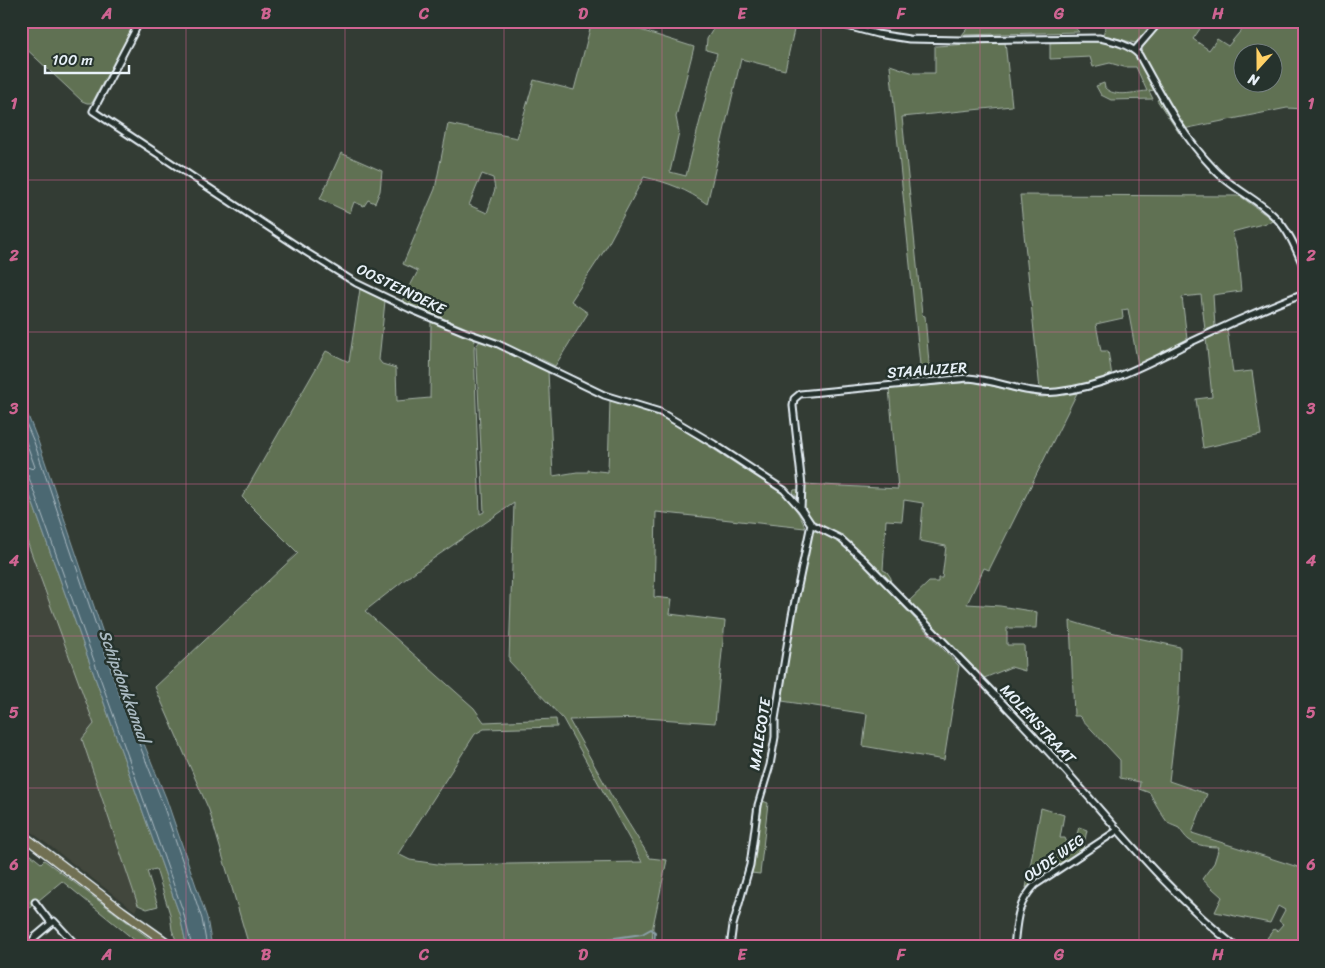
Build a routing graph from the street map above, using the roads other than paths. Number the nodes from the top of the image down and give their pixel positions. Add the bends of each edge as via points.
1 (140, 21) edge
2 (828, 21) edge
3 (1160, 21) edge
4 (1135, 50) junction
5 (1304, 268) edge
6 (1304, 293) edge
7 (800, 509) junction
8 (813, 525) junction
9 (1118, 830) junction
10 (21, 834) edge
11 (35, 902) dead end
12 (53, 922) junction
13 (28, 947) edge
14 (78, 947) edge
15 (173, 947) edge
16 (730, 947) edge
17 (1014, 947) edge
18 (1236, 947) edge

1 - 7 street, OOSTEINDEKE via 93,111 356,283 410,309 496,343 604,395 660,412 784,490
2 - 4 street via 909,39 1100,38
3 - 4 street
4 - 5 street via 1198,152 1223,178 1274,216 1294,242
6 - 7 street, STAALIJZER via 1129,372 1082,388 1039,393 968,378 800,394 794,399 793,406 802,486
7 - 8 street
8 - 9 street, MOLENSTRAAT via 841,539 864,560 1054,758
8 - 16 street, MALECOTE via 792,615 775,737 758,805 749,872
9 - 17 street, OUDE WEG via 1034,884 1018,909
9 - 18 street, MOLENSTRAAT via 1178,894
10 - 15 main road
11 - 12 street
12 - 13 street
12 - 14 street

